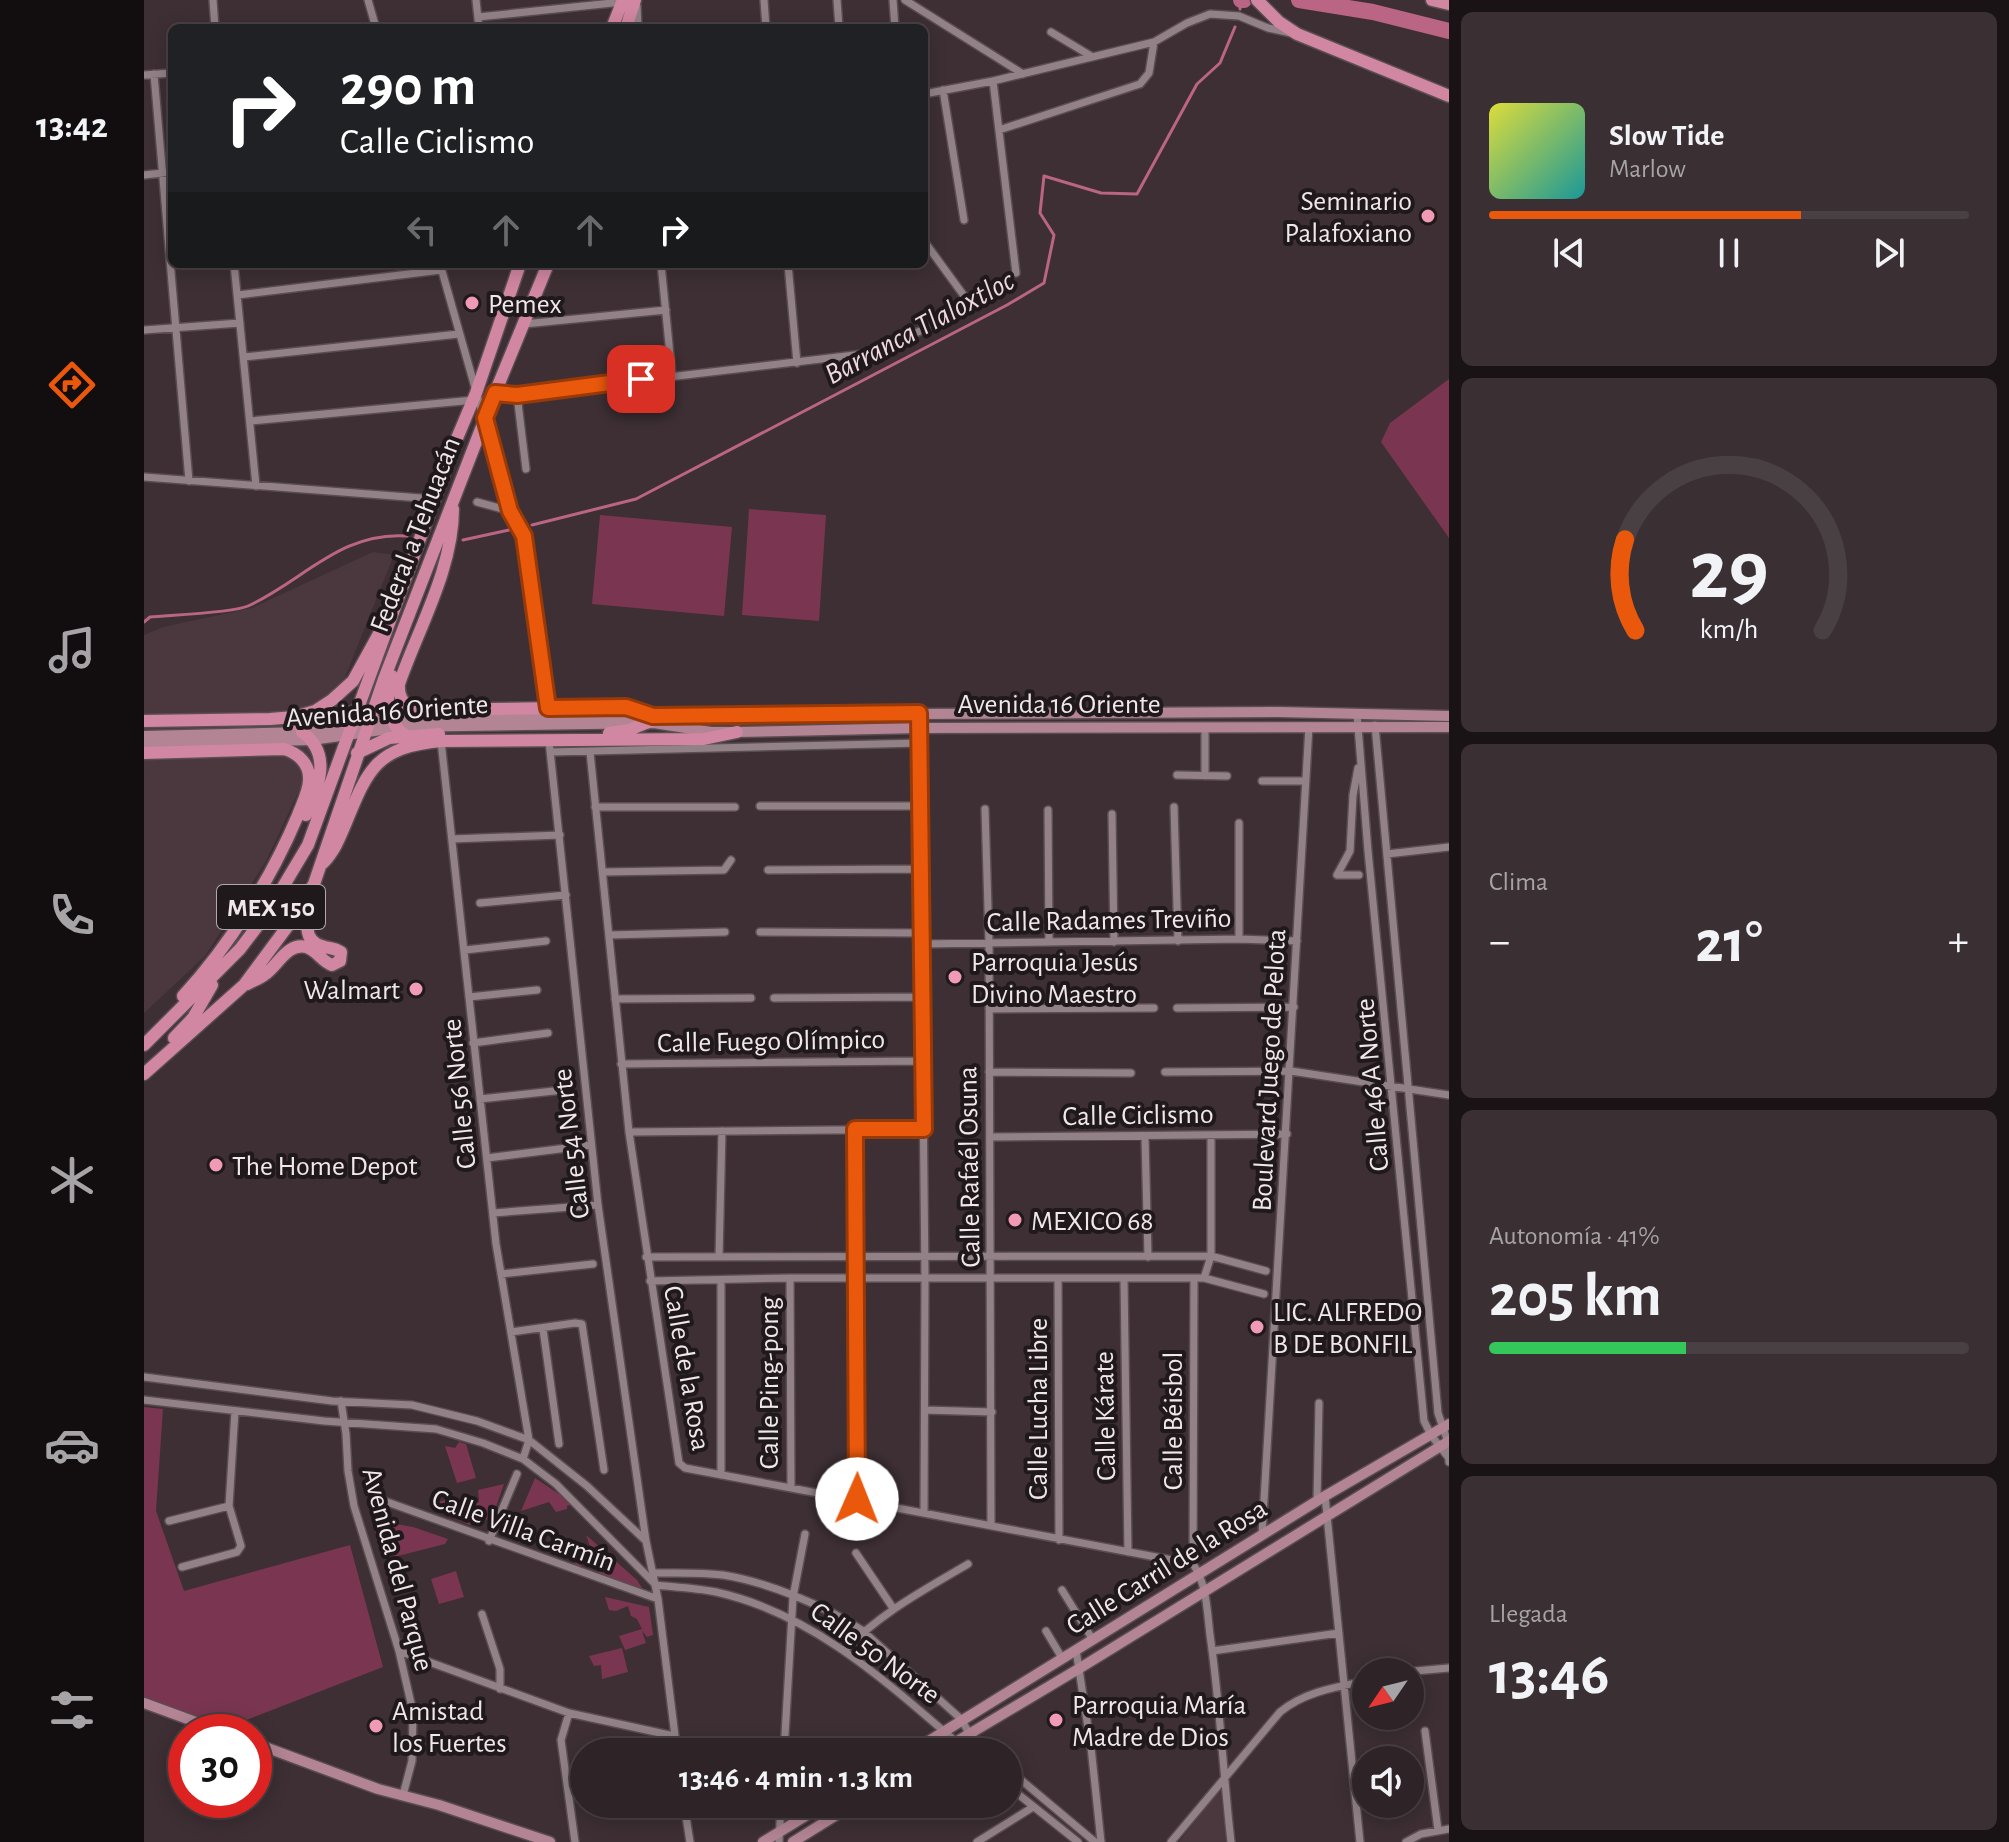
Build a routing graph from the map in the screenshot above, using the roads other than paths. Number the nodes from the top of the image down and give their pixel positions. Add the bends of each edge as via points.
1 (213, 0) edge
2 (368, 0) edge
3 (476, 0) edge
4 (764, 0) edge
5 (837, 0) edge
6 (893, 0) edge
7 (905, 0) edge
8 (1257, 0) edge
9 (1432, 0) edge
10 (629, 1) edge
11 (1449, 4) edge
12 (478, 17) junction
13 (215, 24) edge
14 (375, 24) edge
15 (479, 24) edge
16 (615, 24) edge
17 (626, 24) edge
18 (637, 24) edge
19 (766, 24) edge
20 (839, 24) edge
21 (895, 24) edge
22 (1051, 32) dead end
23 (1297, 34) junction
24 (1154, 42) junction
25 (1091, 56) junction
26 (168, 73) edge
27 (154, 74) junction
28 (1023, 74) junction
29 (144, 75) edge
30 (993, 81) junction
31 (943, 90) junction
32 (928, 93) edge
33 (1449, 96) edge
34 (999, 130) junction
35 (168, 173) edge
36 (144, 175) edge
37 (964, 220) dead end
38 (928, 246) edge
39 (173, 268) edge
40 (235, 268) edge
41 (433, 268) edge
42 (440, 268) edge
43 (519, 268) edge
44 (546, 268) edge
45 (661, 268) edge
46 (788, 268) edge
47 (1016, 273) dead end
48 (238, 295) junction
49 (666, 310) junction
50 (240, 323) junction
51 (524, 324) junction
52 (176, 327) junction
53 (144, 330) edge
54 (459, 334) junction
55 (244, 357) junction
56 (797, 363) junction
57 (483, 368) junction
58 (672, 375) junction
59 (495, 393) junction
60 (517, 395) junction
61 (475, 396) junction
62 (485, 418) junction
63 (250, 421) junction
64 (455, 443) junction
65 (526, 469) dead end
66 (144, 477) edge
67 (189, 481) junction
68 (256, 486) junction
69 (434, 499) junction
70 (477, 502) dead end
71 (450, 509) junction
72 (510, 511) junction
73 (394, 612) junction
74 (377, 696) junction
75 (548, 708) junction
76 (358, 710) junction
77 (919, 713) junction
78 (1373, 713) junction
79 (1357, 714) junction
80 (1449, 716) edge
81 (653, 718) junction
82 (144, 724) edge
83 (1309, 726) junction
84 (1358, 726) junction
85 (1375, 726) junction
86 (397, 727) junction
87 (1205, 727) junction
88 (1449, 727) edge
89 (367, 728) junction
90 (920, 728) junction
91 (351, 731) junction
92 (737, 732) junction
93 (517, 734) junction
94 (144, 736) edge
95 (307, 736) junction
96 (434, 742) junction
97 (921, 743) junction
98 (144, 744) edge
99 (550, 747) junction
100 (358, 752) junction
101 (590, 752) junction
102 (144, 753) edge
103 (1360, 764) junction
104 (1177, 775) dead end
105 (334, 776) junction
106 (1205, 776) junction
107 (1227, 776) dead end
108 (1262, 781) dead end
109 (1306, 781) junction
110 (760, 806) dead end
111 (922, 806) junction
112 (595, 807) junction
113 (735, 807) dead end
114 (1174, 807) dead end
115 (985, 809) dead end
116 (1048, 810) dead end
117 (1112, 814) dead end
118 (1239, 823) dead end
119 (560, 835) junction
120 (452, 839) junction
121 (1449, 847) edge
122 (1350, 851) junction
123 (1368, 851) junction
124 (1387, 854) junction
125 (731, 860) dead end
126 (318, 867) junction
127 (921, 869) junction
128 (768, 870) dead end
129 (603, 872) junction
130 (1359, 875) dead end
131 (314, 884) junction
132 (566, 895) junction
133 (480, 903) dead end
134 (725, 932) dead end
135 (760, 932) dead end
136 (922, 933) junction
137 (609, 935) junction
138 (1239, 939) junction
139 (546, 941) dead end
140 (1178, 941) junction
141 (1297, 941) junction
142 (989, 942) junction
143 (1049, 942) junction
144 (1114, 942) junction
145 (922, 944) junction
146 (465, 950) junction
147 (219, 972) junction
148 (244, 985) junction
149 (537, 990) dead end
150 (469, 997) junction
151 (921, 997) junction
152 (751, 998) dead end
153 (774, 998) dead end
154 (615, 999) junction
155 (1294, 1007) junction
156 (1154, 1008) dead end
157 (1177, 1008) dead end
158 (989, 1009) junction
159 (156, 1033) junction
160 (548, 1033) dead end
161 (473, 1043) junction
162 (144, 1045) edge
163 (922, 1061) junction
164 (621, 1064) junction
165 (1291, 1071) junction
166 (989, 1072) junction
167 (1165, 1072) dead end
168 (144, 1073) edge
169 (1131, 1073) dead end
170 (1393, 1087) junction
171 (1409, 1089) junction
172 (563, 1090) dead end
173 (1449, 1095) edge
174 (480, 1099) junction
175 (855, 1129) junction
176 (924, 1129) junction
177 (722, 1131) junction
178 (629, 1132) junction
179 (1287, 1134) junction
180 (1211, 1135) junction
181 (990, 1137) junction
182 (1145, 1137) junction
183 (591, 1145) junction
184 (487, 1158) junction
185 (1403, 1188) junction
186 (1418, 1188) junction
187 (598, 1205) junction
188 (493, 1213) junction
189 (925, 1255) junction
190 (992, 1255) junction
191 (856, 1256) junction
192 (1211, 1256) junction
193 (646, 1257) junction
194 (719, 1257) junction
195 (1148, 1257) junction
196 (593, 1264) dead end
197 (1266, 1271) dead end
198 (501, 1274) junction
199 (790, 1278) junction
200 (925, 1278) junction
201 (1204, 1278) junction
202 (856, 1279) junction
203 (991, 1279) junction
204 (1058, 1279) junction
205 (1124, 1279) junction
206 (1194, 1279) junction
207 (721, 1280) junction
208 (650, 1281) junction
209 (1264, 1294) dead end
210 (1414, 1315) junction
211 (1429, 1315) junction
212 (543, 1329) junction
213 (511, 1332) junction
214 (144, 1377) edge
215 (144, 1400) edge
216 (337, 1401) junction
217 (1319, 1403) dead end
218 (925, 1410) junction
219 (235, 1411) junction
220 (992, 1412) junction
221 (343, 1423) junction
222 (1446, 1426) edge
223 (1431, 1435) junction
224 (529, 1440) junction
225 (1446, 1443) edge
226 (559, 1444) dead end
227 (523, 1459) junction
228 (1449, 1460) edge
229 (604, 1470) dead end
230 (517, 1474) dead end
231 (721, 1475) junction
232 (791, 1488) junction
233 (376, 1498) dead end
234 (857, 1499) junction
235 (1321, 1499) junction
236 (229, 1506) junction
237 (924, 1513) junction
238 (1327, 1518) junction
239 (169, 1521) dead end
240 (991, 1525) junction
241 (805, 1534) dead end
242 (1262, 1535) junction
243 (1059, 1540) junction
244 (489, 1541) junction
245 (646, 1541) junction
246 (1128, 1552) junction
247 (856, 1553) dead end
248 (968, 1564) dead end
249 (182, 1567) dead end
250 (1196, 1569) junction
251 (654, 1573) junction
252 (655, 1585) junction
253 (1062, 1590) dead end
254 (1204, 1591) junction
255 (793, 1597) junction
256 (658, 1599) junction
257 (893, 1608) junction
258 (482, 1614) dead end
259 (792, 1618) junction
260 (863, 1631) junction
261 (1046, 1631) dead end
262 (1339, 1633) junction
263 (1093, 1640) junction
264 (1076, 1650) junction
265 (399, 1651) junction
266 (844, 1651) junction
267 (1212, 1651) junction
268 (1062, 1658) junction
269 (1080, 1668) junction
270 (1449, 1668) edge
271 (1424, 1670) edge
272 (1352, 1684) edge
273 (1344, 1686) junction
274 (500, 1689) junction
275 (144, 1703) edge
276 (569, 1713) junction
277 (174, 1714) edge
278 (961, 1719) junction
279 (946, 1731) junction
280 (1425, 1731) dead end
281 (969, 1733) junction
282 (674, 1736) joint
283 (785, 1738) edge
284 (934, 1738) edge
285 (953, 1738) edge
286 (961, 1738) edge
287 (974, 1738) edge
288 (272, 1750) edge
289 (1224, 1776) junction
290 (1022, 1781) edge
291 (403, 1795) junction
292 (1022, 1798) edge
293 (1033, 1807) junction
294 (686, 1818) edge
295 (806, 1818) edge
296 (832, 1818) edge
297 (1449, 1829) edge
298 (1438, 1830) junction
299 (780, 1837) edge
300 (550, 1842) edge
301 (575, 1842) edge
302 (690, 1842) edge
303 (763, 1842) edge
304 (793, 1842) edge
305 (977, 1842) edge
306 (1078, 1842) edge
307 (1095, 1842) edge
308 (1101, 1842) edge
309 (1171, 1842) edge
310 (1231, 1842) edge
311 (1360, 1842) edge
312 (1406, 1842) edge

1 - 13 street
2 - 14 street
3 - 12 street
4 - 19 street
5 - 20 street
6 - 21 street
7 - 28 street
8 - 23 main road
9 - 11 main road
10 - 12 street
10 - 16 main road
10 - 17 main road
10 - 18 street
12 - 15 street
22 - 25 street
23 - 24 street via 1239,16 1210,14
23 - 33 main road
24 - 25 street
24 - 34 street via 1149,73 1140,84
25 - 28 street
26 - 27 street
27 - 29 street
27 - 35 street
28 - 30 street
30 - 31 street
30 - 34 street
31 - 32 street
31 - 37 street
34 - 47 street
35 - 36 street
38 - 56 street via 970,304 945,321 863,354
39 - 52 street
40 - 48 street
41 - 48 street
42 - 54 street
43 - 57 main road, Federal a Tehuacán / MEX 150
44 - 51 main road, Federal a Tehuacán / MEX 150
45 - 49 street
46 - 56 street
48 - 50 street
49 - 51 street
49 - 58 street
50 - 52 street
50 - 55 street
51 - 59 main road, Federal a Tehuacán / MEX 150
52 - 53 street
52 - 67 street
54 - 55 street
54 - 61 street
55 - 63 street
56 - 58 street
57 - 59 main road
57 - 61 main road, Federal a Tehuacán / MEX 150
58 - 60 street
59 - 60 street
59 - 62 main road, Federal a Tehuacán / MEX 150
60 - 65 street
61 - 62 street
61 - 63 street
61 - 64 main road, Federal a Tehuacán / MEX 150
62 - 71 main road, Federal a Tehuacán / MEX 150
62 - 72 street
63 - 68 street
64 - 69 main road, Federal a Tehuacán / MEX 150
64 - 71 main road via 448,482
66 - 67 street
67 - 68 street
68 - 69 street
69 - 73 main road, Federal a Tehuacán / MEX 150
70 - 72 street
71 - 74 main road, Federal a Tehuacán / MEX 150
71 - 75 main road via 445,556 399,684 401,699 415,710
71 - 86 main road via 391,678 387,704
72 - 75 street via 524,536
73 - 76 main road, Federal a Tehuacán / MEX 150
73 - 82 main road via 378,631 353,681 315,711 270,719
74 - 76 main road
74 - 89 main road, Federal a Tehuacán / MEX 150
75 - 81 main road via 626,707
76 - 82 main road via 311,725
76 - 91 main road, Federal a Tehuacán / MEX 150
77 - 79 main road, Avenida 16 Oriente
77 - 81 main road, Avenida 16 Oriente
77 - 90 street
78 - 79 main road, Avenida 16 Oriente
78 - 80 main road, Avenida 16 Oriente
78 - 85 street, Calle 46 A Norte
79 - 84 street, Calle 46 A Norte
81 - 86 main road, Avenida 16 Oriente
81 - 92 main road, Avenida 16 Oriente via 711,732
81 - 93 main road via 617,733
83 - 84 main road, Avenida 16 Oriente
83 - 87 main road, Avenida 16 Oriente
83 - 109 street, Boulevard Juego de Pelota
84 - 85 main road, Avenida 16 Oriente
84 - 103 street, Calle 46 A Norte
85 - 88 main road, Avenida 16 Oriente
85 - 124 street, Calle 46 A Norte
86 - 89 main road, Avenida 16 Oriente
86 - 93 main road
86 - 96 main road
86 - 100 main road
87 - 90 main road, Avenida 16 Oriente
87 - 106 street
89 - 91 main road, Avenida 16 Oriente
89 - 100 main road, MEX 150
90 - 92 main road, Avenida 16 Oriente
90 - 97 street
91 - 95 main road, Avenida 16 Oriente
91 - 105 main road, MEX 150
92 - 99 main road via 704,739
93 - 96 main road
93 - 99 main road
94 - 95 main road, Avenida 16 Oriente
95 - 98 main road, Avenida 16 Oriente
95 - 147 main road via 322,766 319,784 287,855
96 - 120 street, Calle 56 Norte
96 - 126 main road via 401,747 376,765 337,844
97 - 101 street
97 - 111 street
99 - 101 street
99 - 119 street, Calle 54 Norte
100 - 105 main road
100 - 126 main road, MEX 150
101 - 112 street, Calle de la Rosa
102 - 159 main road via 284,749 302,759 309,778 295,821 262,885 214,960
103 - 122 street
103 - 123 street, Calle 46 A Norte
104 - 106 street
105 - 147 main road, MEX 150 via 297,865 268,912
106 - 107 street
108 - 109 street
109 - 141 street, Boulevard Juego de Pelota
110 - 111 street
111 - 127 street
112 - 113 street
112 - 129 street, Calle de la Rosa
114 - 140 street
115 - 142 street, Calle Rafaél Osuna
116 - 143 street
117 - 144 street
118 - 138 street
119 - 120 street
119 - 132 street, Calle 54 Norte
120 - 146 street, Calle 56 Norte
121 - 124 street
122 - 123 street
122 - 130 street via 1337,875
123 - 170 street, Calle 46 A Norte
124 - 171 street, Calle 46 A Norte
125 - 129 street via 724,870
126 - 131 main road, MEX 150
127 - 128 street
127 - 136 street
129 - 137 street, Calle de la Rosa
131 - 148 main road, MEX 150
131 - 148 main road via 306,925 314,942 341,952 340,961 332,965 315,951 297,947
132 - 133 street
132 - 183 street, Calle 54 Norte
134 - 137 street
135 - 136 street
136 - 145 street
137 - 154 street, Calle de la Rosa
138 - 140 street, Calle Radames Treviño
138 - 141 street, Calle Radames Treviño
139 - 146 street
140 - 144 street, Calle Radames Treviño
141 - 155 street, Boulevard Juego de Pelota
142 - 143 street, Calle Radames Treviño
142 - 145 street, Calle Radames Treviño
142 - 158 street, Calle Rafaél Osuna
143 - 144 street, Calle Radames Treviño
145 - 151 street
146 - 150 street, Calle 56 Norte
147 - 159 main road, MEX 150
147 - 168 main road via 193,1018
148 - 168 main road, MEX 150
149 - 150 street
150 - 161 street, Calle 56 Norte
151 - 153 street
151 - 163 street
152 - 154 street
154 - 164 street, Calle de la Rosa
155 - 157 street
155 - 165 street, Boulevard Juego de Pelota
156 - 158 street
158 - 166 street, Calle Rafaél Osuna
159 - 162 main road, MEX 150
160 - 161 street
161 - 174 street, Calle 56 Norte
163 - 164 street, Calle Fuego Olímpico
163 - 176 street
164 - 178 street, Calle de la Rosa
165 - 167 street
165 - 170 street
165 - 179 street, Boulevard Juego de Pelota
166 - 169 street
166 - 181 street, Calle Rafaél Osuna
170 - 171 street
170 - 185 street, Calle 46 A Norte
171 - 173 street
171 - 186 street, Calle 46 A Norte
172 - 174 street
174 - 184 street, Calle 56 Norte
175 - 176 street
175 - 177 street
175 - 191 street
176 - 189 street
177 - 178 street
177 - 194 street
178 - 193 street, Calle de la Rosa
179 - 180 street, Calle Ciclismo
179 - 242 street, Boulevard Juego de Pelota
180 - 182 street, Calle Ciclismo
180 - 192 street
181 - 182 street, Calle Ciclismo
181 - 190 street, Calle Rafaél Osuna
182 - 195 street
183 - 184 street
183 - 187 street, Calle 54 Norte
184 - 188 street, Calle 56 Norte
185 - 186 street
185 - 210 street, Calle 46 A Norte
186 - 211 street, Calle 46 A Norte
187 - 188 street
187 - 245 street, Calle 54 Norte
188 - 198 street, Calle 56 Norte
189 - 190 street
189 - 191 street
189 - 200 street
190 - 195 street
190 - 203 street, Calle Rafaél Osuna
191 - 194 street
191 - 202 street
192 - 195 street
192 - 197 street
192 - 201 street
193 - 194 street
193 - 208 street, Calle de la Rosa
196 - 198 street
198 - 213 street, Calle 56 Norte
199 - 202 street
199 - 207 street
199 - 232 street, Calle Ping-pong
200 - 202 street
200 - 203 street
200 - 218 street
201 - 206 street
201 - 209 street
202 - 234 street
203 - 204 street
203 - 220 street, Calle Rafaél Osuna
204 - 205 street
204 - 243 street, Calle Lucha Libre
205 - 206 street
205 - 246 street, Calle Kárate
206 - 250 street, Calle Béisbol
207 - 208 street
207 - 231 street
208 - 231 street, Calle de la Rosa via 679,1463
210 - 211 street
210 - 223 street, Calle 46 A Norte via 1424,1421
211 - 222 street, Calle 46 A Norte via 1438,1413
212 - 213 street
212 - 226 street
212 - 229 street via 582,1324
213 - 224 street, Calle 56 Norte
214 - 216 street
215 - 219 street
216 - 221 street, Avenida del Parque
216 - 224 street via 412,1405
217 - 235 street
218 - 220 street
218 - 237 street
219 - 221 street
219 - 236 street
220 - 240 street, Calle Rafaél Osuna
221 - 227 street via 436,1429
221 - 265 street, Avenida del Parque via 354,1506
222 - 223 main road, Calle Carril de la Rosa
222 - 225 street, Calle 46 A Norte
223 - 225 street, Calle 46 A Norte
223 - 235 main road, Calle Carril de la Rosa
224 - 227 street
224 - 245 street
225 - 228 street
225 - 238 main road, Calle Carril de la Rosa
227 - 252 street via 556,1484
230 - 244 street
231 - 232 street, Calle de la Rosa
232 - 234 street, Calle de la Rosa
233 - 244 street, Calle Villa Carmín
234 - 237 street, Calle de la Rosa
235 - 238 street
235 - 242 main road, Calle Carril de la Rosa
236 - 239 street
236 - 249 street via 239,1550
237 - 240 street, Calle de la Rosa
238 - 254 main road, Calle Carril de la Rosa
238 - 262 street
240 - 243 street, Calle de la Rosa
241 - 255 street
242 - 250 main road, Calle Carril de la Rosa
243 - 246 street, Calle de la Rosa
244 - 256 street, Calle Villa Carmín
245 - 251 street, Calle 54 Norte
246 - 250 street, Calle de la Rosa
247 - 257 street
248 - 257 street
250 - 254 street, Calle Béisbol
250 - 263 main road, Calle Carril de la Rosa
251 - 252 street, Calle 54 Norte
251 - 255 street, Calle 50 Norte via 725,1576
252 - 256 street, Calle 54 Norte
252 - 259 street, Calle 50 Norte via 714,1591
253 - 263 street
254 - 267 street, Calle Béisbol
254 - 269 main road, Calle Carril de la Rosa
255 - 259 street
255 - 260 street, Calle 50 Norte
256 - 282 street, Calle 54 Norte
257 - 260 street
258 - 274 street via 500,1669
259 - 266 street, Calle 50 Norte
259 - 283 street
260 - 266 street
260 - 278 street, Calle 50 Norte
261 - 268 street
262 - 267 street
262 - 273 street
263 - 264 main road, Calle Carril de la Rosa
264 - 268 main road, Calle Carril de la Rosa
264 - 269 street
265 - 274 street
265 - 291 street, Avenida del Parque via 414,1740
266 - 279 street, Calle 50 Norte
267 - 289 street, Calle Béisbol
268 - 278 main road, Calle Carril de la Rosa
269 - 281 main road, Calle Carril de la Rosa
269 - 308 street
270 - 271 street
272 - 273 street
273 - 289 street via 1291,1703
273 - 311 street
274 - 276 street
275 - 277 main road
276 - 282 street
276 - 301 street via 561,1740
278 - 279 main road, Calle Carril de la Rosa
278 - 281 street, Calle 50 Norte
279 - 284 main road, Calle Carril de la Rosa
279 - 285 street, Calle 50 Norte
280 - 298 street
281 - 286 main road, Calle Carril de la Rosa
281 - 287 street, Calle 50 Norte
288 - 291 main road
289 - 309 street
289 - 310 street, Calle Béisbol
290 - 307 street
291 - 300 main road
292 - 293 street
293 - 305 street
293 - 306 street
294 - 302 street
295 - 299 main road
296 - 304 main road
297 - 298 street
298 - 312 street
299 - 303 main road

